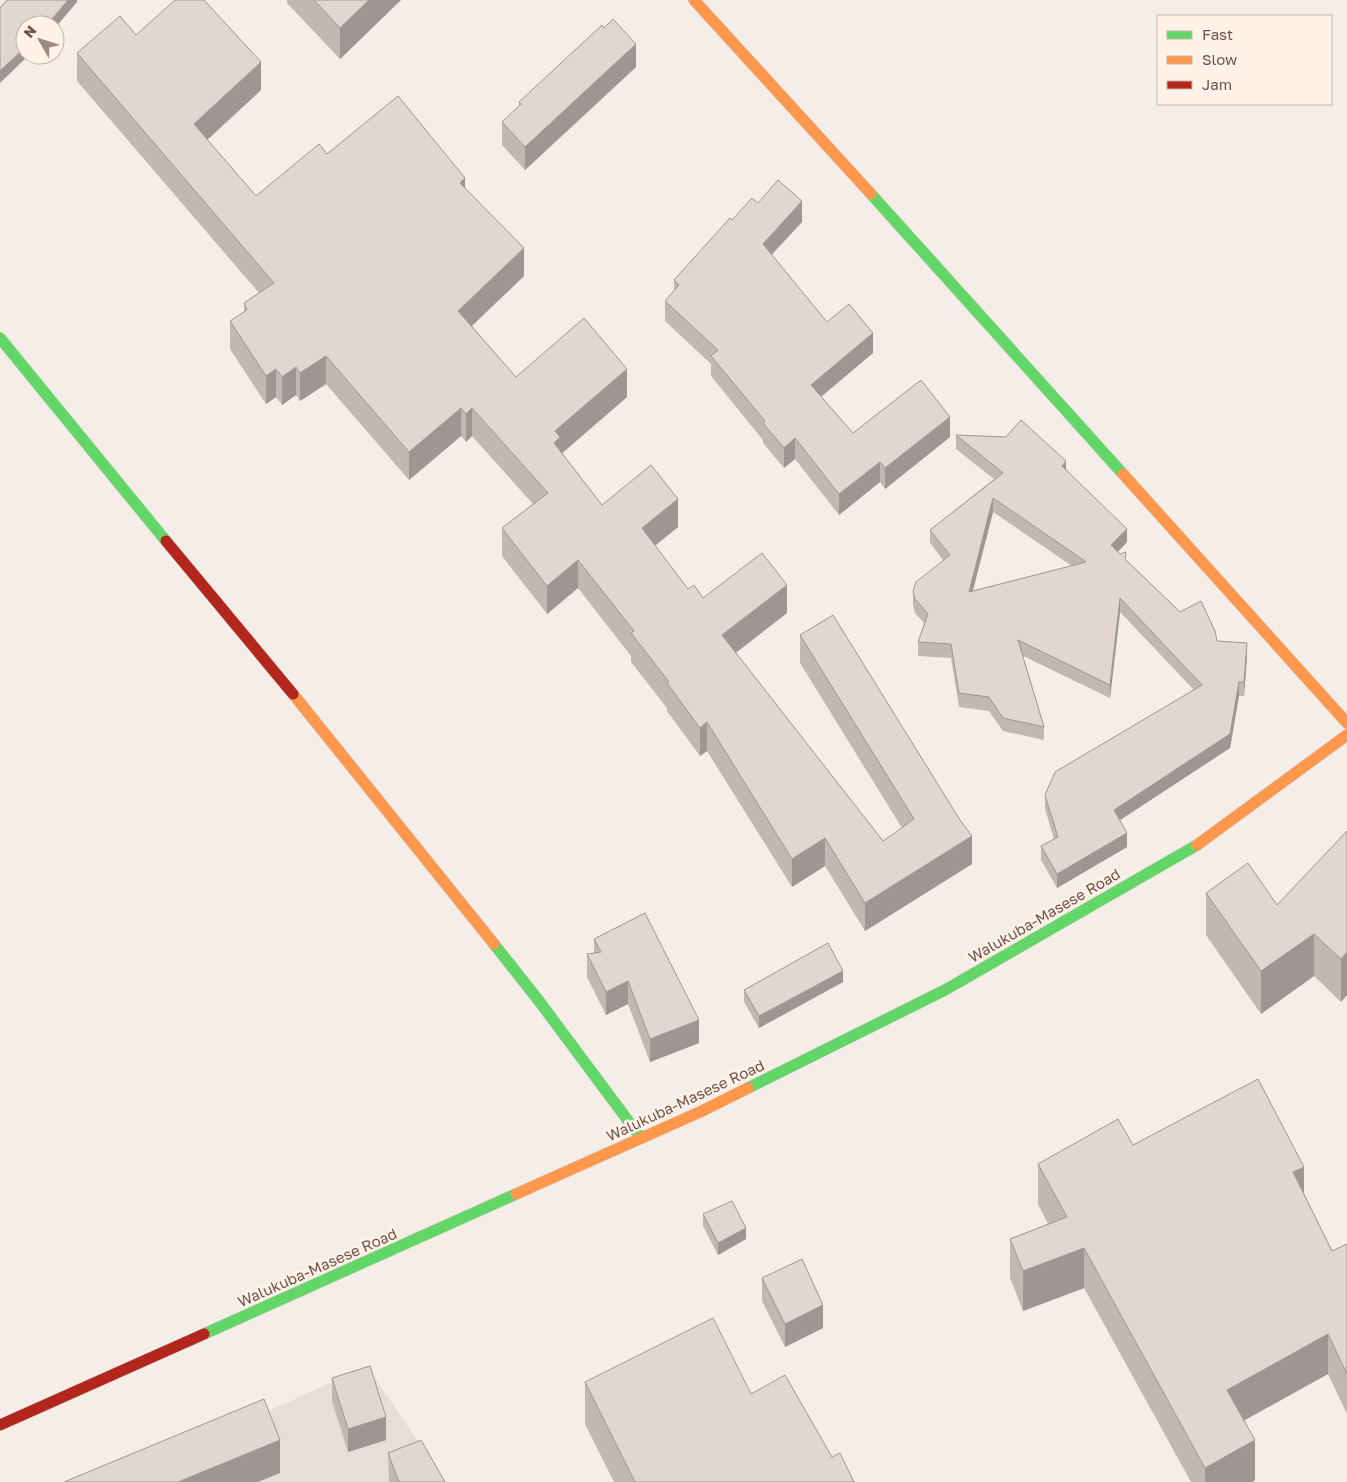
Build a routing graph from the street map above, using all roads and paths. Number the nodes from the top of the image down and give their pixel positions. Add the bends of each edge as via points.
1 (694, 0) edge
2 (0, 338) edge
3 (1347, 723) edge
4 (1347, 735) edge
5 (641, 1138) junction
6 (0, 1425) edge

1 - 3 street
2 - 5 street via 354,769 539,1001
4 - 5 street, Walukuba-Masese Road via 1195,846 945,990
5 - 6 street, Walukuba-Masese Road

